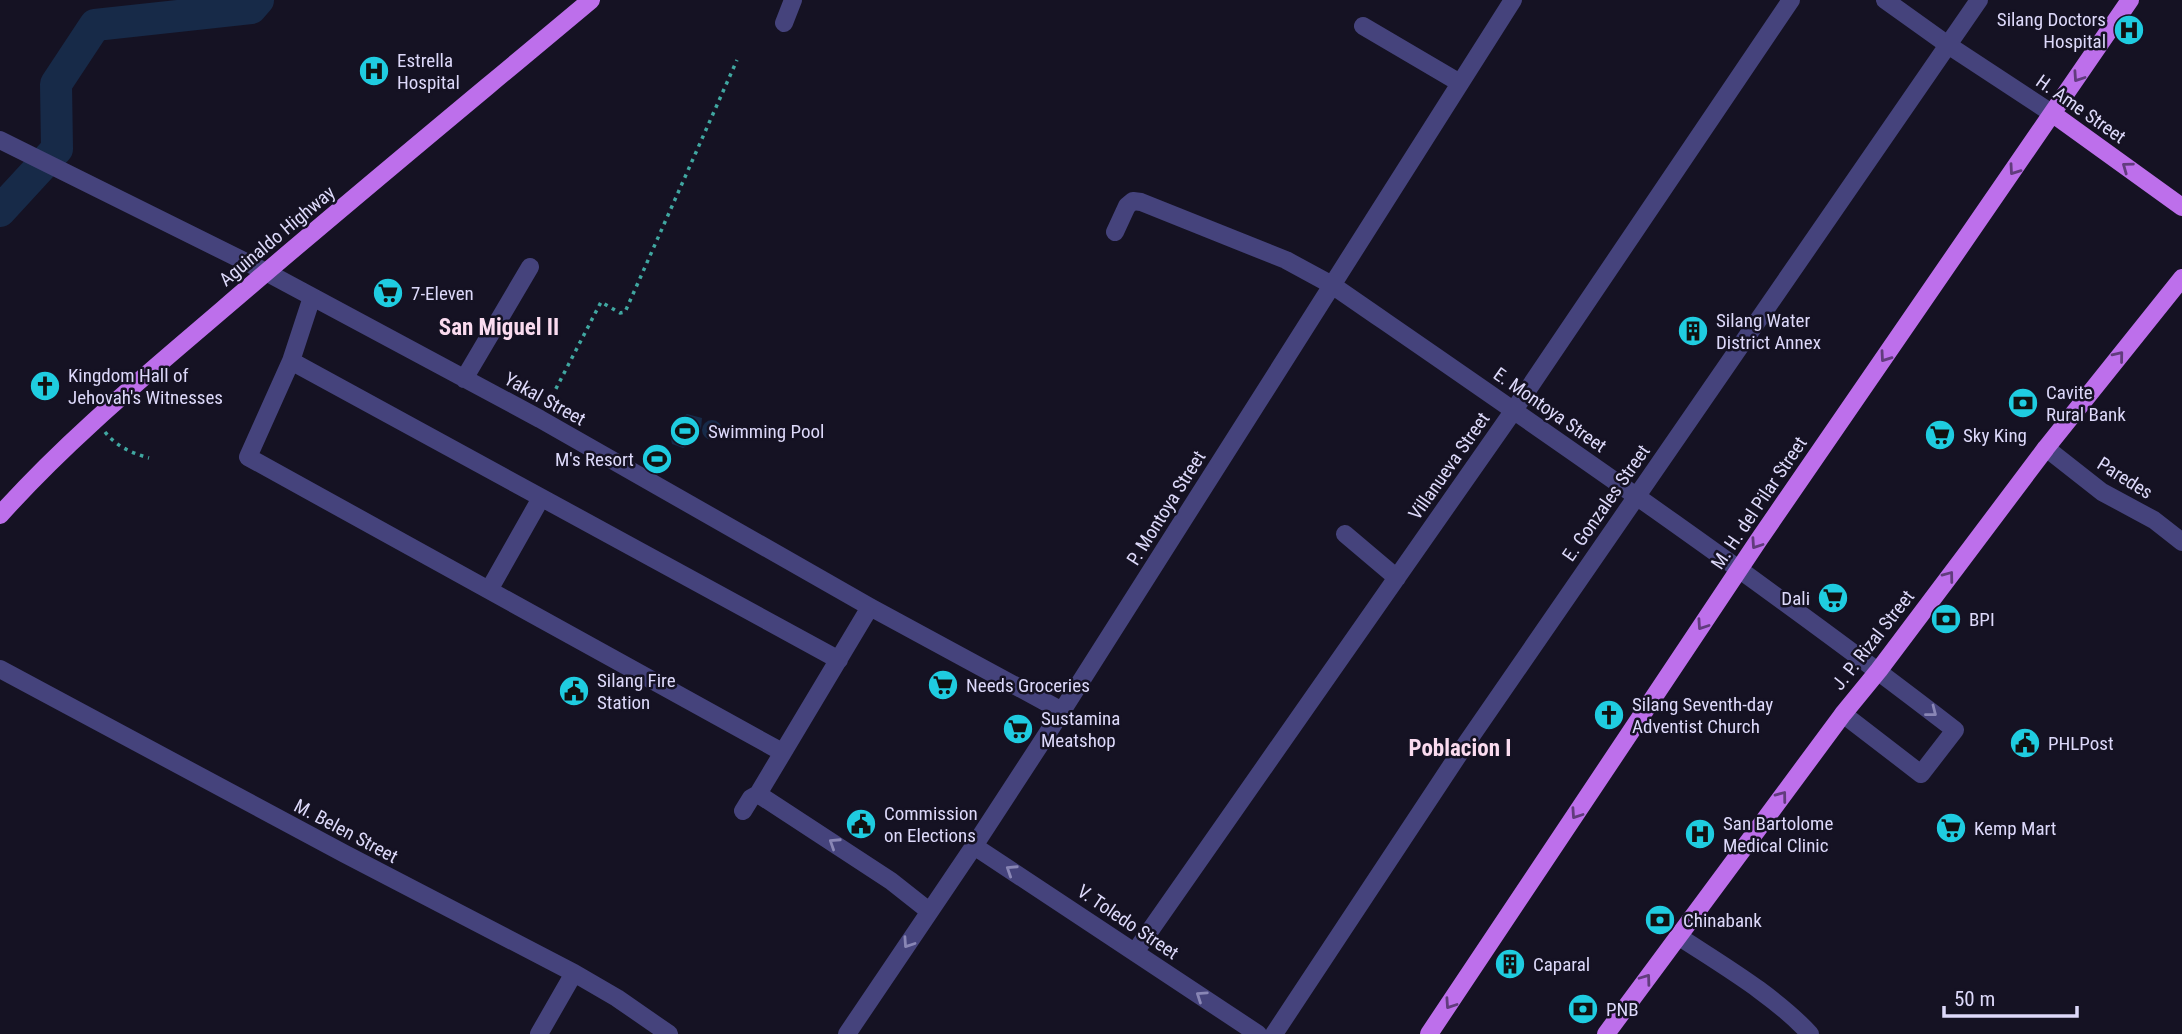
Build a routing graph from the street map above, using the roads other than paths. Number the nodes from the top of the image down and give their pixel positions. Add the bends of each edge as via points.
1 (591, 0) edge
2 (793, 0) edge
3 (1513, 0) edge
4 (1791, 0) edge
5 (1885, 0) edge
6 (1979, 0) edge
7 (2130, 0) edge
8 (784, 23) dead end
9 (1363, 26) dead end
10 (1948, 45) junction
11 (1460, 83) junction
12 (2053, 114) junction
13 (0, 140) edge
14 (2182, 208) edge
15 (1115, 232) dead end
16 (530, 267) dead end
17 (266, 272) junction
18 (2182, 278) edge
19 (1332, 285) junction
20 (312, 297) junction
21 (291, 362) junction
22 (464, 379) junction
23 (1514, 410) junction
24 (2046, 448) junction
25 (1637, 495) junction
26 (541, 498) junction
27 (0, 515) edge
28 (1345, 534) dead end
29 (2182, 541) edge
30 (1740, 568) junction
31 (1397, 578) junction
32 (489, 590) junction
33 (870, 607) junction
34 (839, 660) junction
35 (0, 669) edge
36 (1879, 670) junction
37 (1062, 711) junction
38 (1843, 714) junction
39 (782, 752) junction
40 (758, 793) junction
41 (743, 811) dead end
42 (974, 846) junction
43 (929, 911) junction
44 (1678, 936) junction
45 (1135, 952) junction
46 (574, 973) junction
47 (539, 1034) edge
48 (669, 1034) edge
49 (847, 1034) edge
50 (1258, 1034) edge
51 (1274, 1034) edge
52 (1429, 1034) edge
53 (1606, 1034) edge
54 (1810, 1034) edge

1 - 17 main road, Aguinaldo Highway
2 - 8 street
3 - 11 street, P. Montoya Street
4 - 23 street, Villanueva Street
5 - 10 street, H. Ame Street
6 - 10 street, E. Gonzales Street
7 -> 12 main road, M. H. del Pilar Street
9 - 11 street
10 - 12 street, H. Ame Street
10 - 25 street, E. Gonzales Street
11 - 19 street, P. Montoya Street
14 -> 12 main road, H. Ame Street
12 -> 30 main road, M. H. del Pilar Street
13 - 17 street, Yakal Street
15 - 19 street, E. Montoya Street via 1127,206 1141,202 1286,260
16 - 22 street
17 - 20 street, Yakal Street
17 - 27 main road, Aguinaldo Highway via 95,419
24 -> 18 main road, J. P. Rizal Street
19 - 23 street, E. Montoya Street
19 - 37 street, P. Montoya Street
20 - 21 street
20 - 22 street, Yakal Street
21 - 26 street
21 - 32 street via 248,457
22 - 33 street, Yakal Street
23 - 25 street, E. Montoya Street
23 - 31 street, Villanueva Street
24 - 29 street, Paredes via 2102,492
36 -> 24 main road, J. P. Rizal Street
25 - 30 street, E. Montoya Street
25 - 51 street, E. Gonzales Street
26 - 32 street
26 - 34 street
28 - 31 street
30 - 36 street, E. Montoya Street
30 -> 52 main road, M. H. del Pilar Street
31 - 45 street, Villanueva Street
32 - 39 street
33 - 34 street
33 - 37 street, Yakal Street
34 - 39 street
35 - 46 street, M. Belen Street
36 - 38 main road, J. P. Rizal Street
36 -> 38 street, E. Montoya Street via 1955,730 1921,774
37 - 42 street, P. Montoya Street
44 -> 38 main road, J. P. Rizal Street
39 - 40 street
40 - 41 street
43 -> 40 street
42 - 43 street, P. Montoya Street
45 -> 42 street, V. Toledo Street
43 -> 49 street, P. Montoya Street
53 -> 44 main road, J. P. Rizal Street
44 - 54 street via 1777,1003
50 -> 45 street, V. Toledo Street
46 - 47 street
46 - 48 street, M. Belen Street

